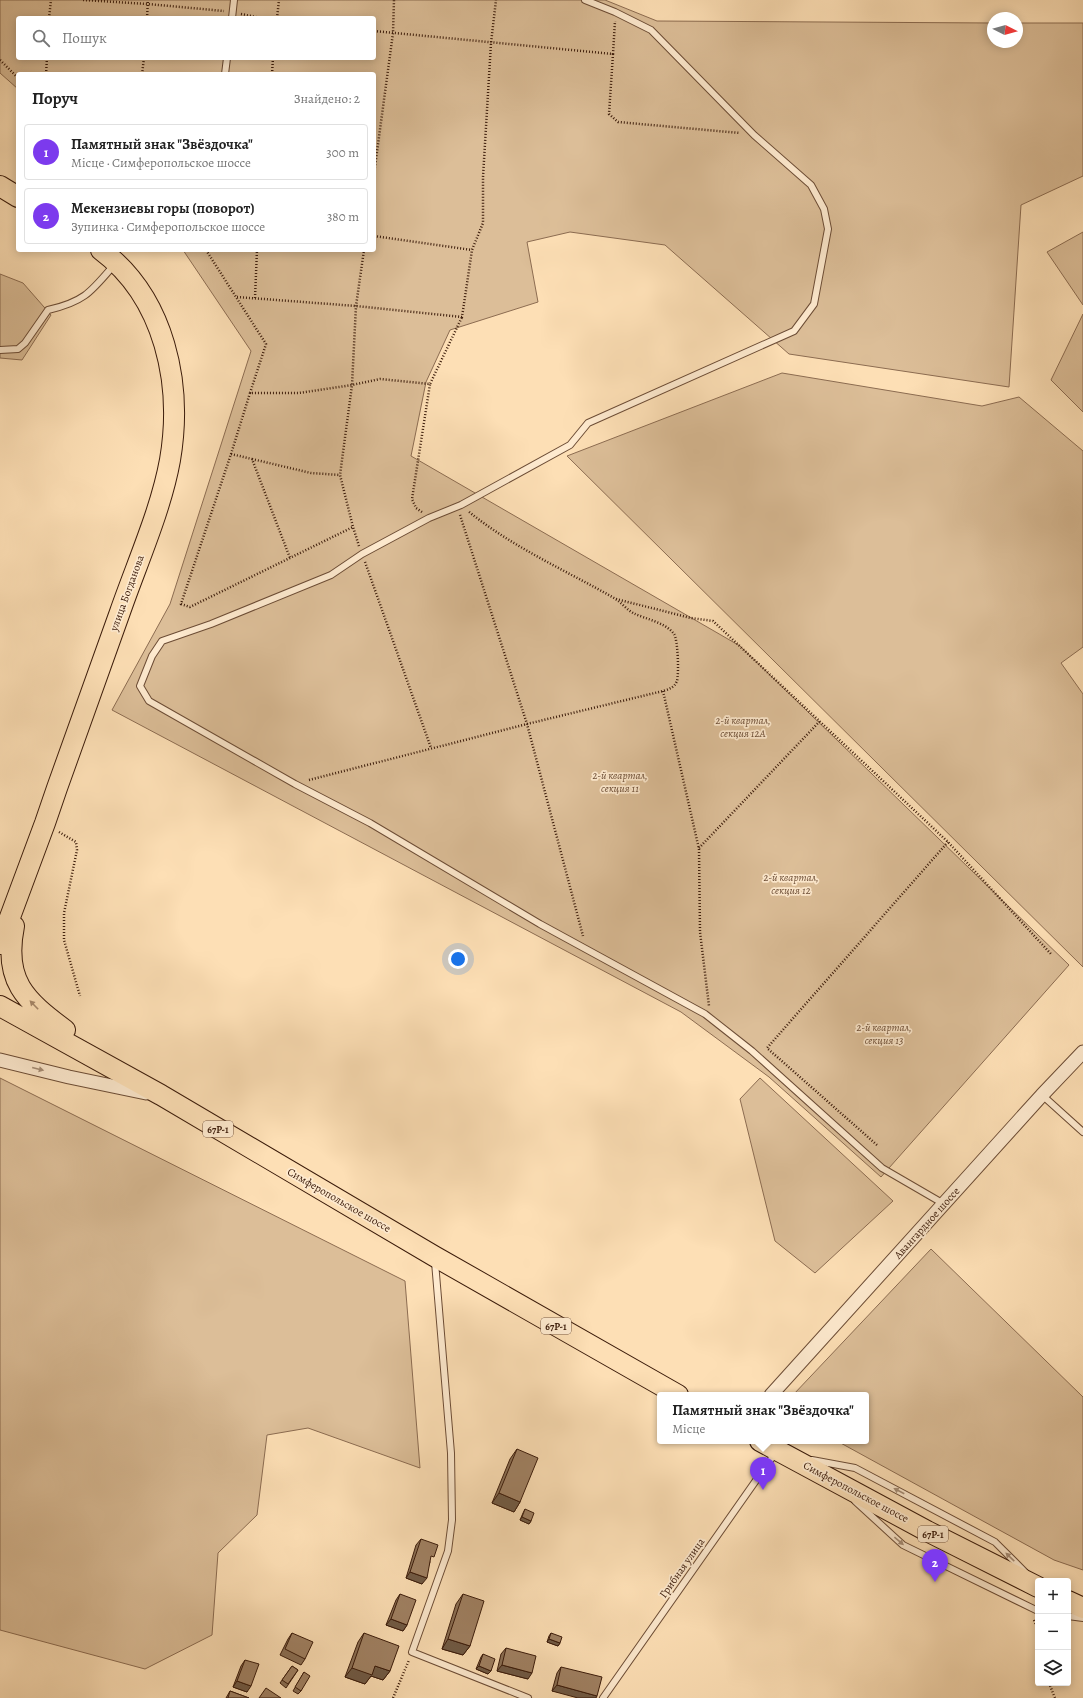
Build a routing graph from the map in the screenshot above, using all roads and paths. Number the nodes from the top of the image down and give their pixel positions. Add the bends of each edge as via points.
1 (51, 0) edge
2 (83, 0) edge
3 (148, 0) edge
4 (234, 0) edge
5 (279, 0) edge
6 (394, 0) edge
7 (496, 0) edge
8 (585, 0) edge
9 (148, 4) junction
10 (616, 12) junction
11 (232, 15) edge
12 (49, 16) edge
13 (147, 16) edge
14 (277, 16) edge
15 (376, 31) edge
16 (393, 33) junction
17 (491, 43) junction
18 (613, 54) junction
19 (0, 60) edge
20 (47, 60) edge
21 (144, 60) edge
22 (227, 60) edge
23 (273, 60) edge
24 (46, 72) edge
25 (142, 72) edge
26 (225, 72) edge
27 (272, 72) edge
28 (16, 76) edge
29 (754, 135) junction
30 (376, 159) edge
31 (0, 186) edge
32 (16, 196) edge
33 (376, 236) edge
34 (472, 250) junction
35 (207, 252) edge
36 (257, 252) edge
37 (364, 252) edge
38 (109, 256) edge
39 (237, 297) junction
40 (255, 298) junction
41 (356, 306) junction
42 (462, 317) junction
43 (0, 350) edge
44 (430, 384) junction
45 (352, 386) junction
46 (250, 393) junction
47 (231, 454) junction
48 (252, 459) junction
49 (340, 475) junction
50 (459, 506) junction
51 (429, 518) junction
52 (353, 527) junction
53 (362, 554) junction
54 (290, 558) junction
55 (616, 599) junction
56 (663, 692) junction
57 (820, 722) junction
58 (527, 724) junction
59 (431, 748) junction
60 (295, 784) junction
61 (65, 836) dead end
62 (948, 842) junction
63 (699, 849) junction
64 (23, 880) junction
65 (0, 925) edge
66 (0, 944) edge
67 (587, 948) junction
68 (1051, 954) dead end
69 (80, 996) dead end
70 (0, 1006) edge
71 (710, 1018) junction
72 (1083, 1052) edge
73 (0, 1060) edge
74 (119, 1072) junction
75 (161, 1095) junction
76 (1042, 1095) junction
77 (1083, 1132) edge
78 (877, 1145) dead end
79 (944, 1204) junction
80 (434, 1256) junction
81 (673, 1392) edge
82 (774, 1392) edge
83 (766, 1444) edge
84 (783, 1453) junction
85 (829, 1477) junction
86 (1035, 1582) edge
87 (1035, 1584) edge
88 (1071, 1602) edge
89 (1083, 1608) edge
90 (1035, 1610) edge
91 (1071, 1616) edge
92 (1083, 1618) edge
93 (412, 1652) junction
94 (1050, 1686) edge
95 (393, 1698) edge
96 (528, 1698) edge
97 (603, 1698) edge
98 (1055, 1698) edge

1 - 12 path
2 - 9 path
3 - 9 path
4 - 11 lane
5 - 14 path
6 - 16 path
7 - 17 path
8 - 10 lane
9 - 11 path
9 - 13 path
10 - 18 path
10 - 29 lane via 651,30
15 - 16 path
16 - 17 path
16 - 30 path
17 - 18 path
17 - 34 path via 483,177 483,223
18 - 29 path via 609,114 618,122
19 - 28 path
20 - 24 path
21 - 25 path
22 - 26 lane
23 - 27 path
29 - 50 lane via 811,185 824,209 828,228 814,304 794,331 588,423 570,445
31 - 32 main road
33 - 34 path
34 - 42 path
35 - 39 path
36 - 40 path
37 - 41 path
38 - 43 lane via 86,295 68,305 48,310 18,349
38 - 64 main road, улица Богданова via 140,290 150,306 168,355 174,407 170,461 147,536
39 - 40 path
39 - 46 path via 266,344
40 - 41 path
41 - 42 path
41 - 45 path
42 - 44 path
44 - 45 path via 380,379
44 - 51 path via 412,499 416,508
45 - 46 path via 299,393
45 - 49 path
46 - 47 path
47 - 48 path
47 - 54 path via 181,604 190,607
48 - 49 path via 311,472
48 - 54 path
49 - 52 path
50 - 51 lane
50 - 55 path via 513,543
50 - 58 path
51 - 53 lane
52 - 53 path
52 - 54 path
53 - 59 path
53 - 60 lane via 331,575 162,641 152,656 140,686 149,701
55 - 56 path via 632,612 667,627 674,634 678,643 677,681 672,688
55 - 57 path via 690,618 713,621
56 - 58 path
56 - 63 path
57 - 62 path
57 - 63 path
58 - 59 path
58 - 67 path
59 - 60 path
60 - 67 lane via 370,823 540,924
61 - 69 path via 76,842 77,850 64,914 64,940
62 - 68 path
62 - 78 path via 767,1048
63 - 71 path via 700,932
64 - 65 main road
64 - 66 main road, улица Богданова
74 -> 64 main road via 39,1010 25,996 17,981 10,953
67 - 71 lane
70 - 74 main road, Симферопольское шоссе / 67Р-1
71 - 79 lane via 756,1054 882,1168
72 - 76 street, Авангардное шоссе
73 -> 75 street
74 - 75 main road, Симферопольское шоссе / 67Р-1
75 - 80 main road, Симферопольское шоссе / 67Р-1
76 - 77 lane
76 - 79 street, Авангардное шоссе
79 - 82 street, Авангардное шоссе
80 - 81 main road, Симферопольское шоссе / 67Р-1
80 - 93 lane via 452,1453 452,1520 448,1551
83 - 84 main road, Симферопольское шоссе / 67Р-1
84 - 85 main road, Симферопольское шоссе / 67Р-1
86 -> 84 lane via 995,1542 855,1468
84 - 97 lane, Грибная улица
85 - 87 main road, Симферопольское шоссе / 67Р-1 via 927,1531
85 -> 90 lane via 903,1545
88 - 89 main road
91 - 92 lane
93 - 95 path
93 - 96 lane
94 - 98 path

